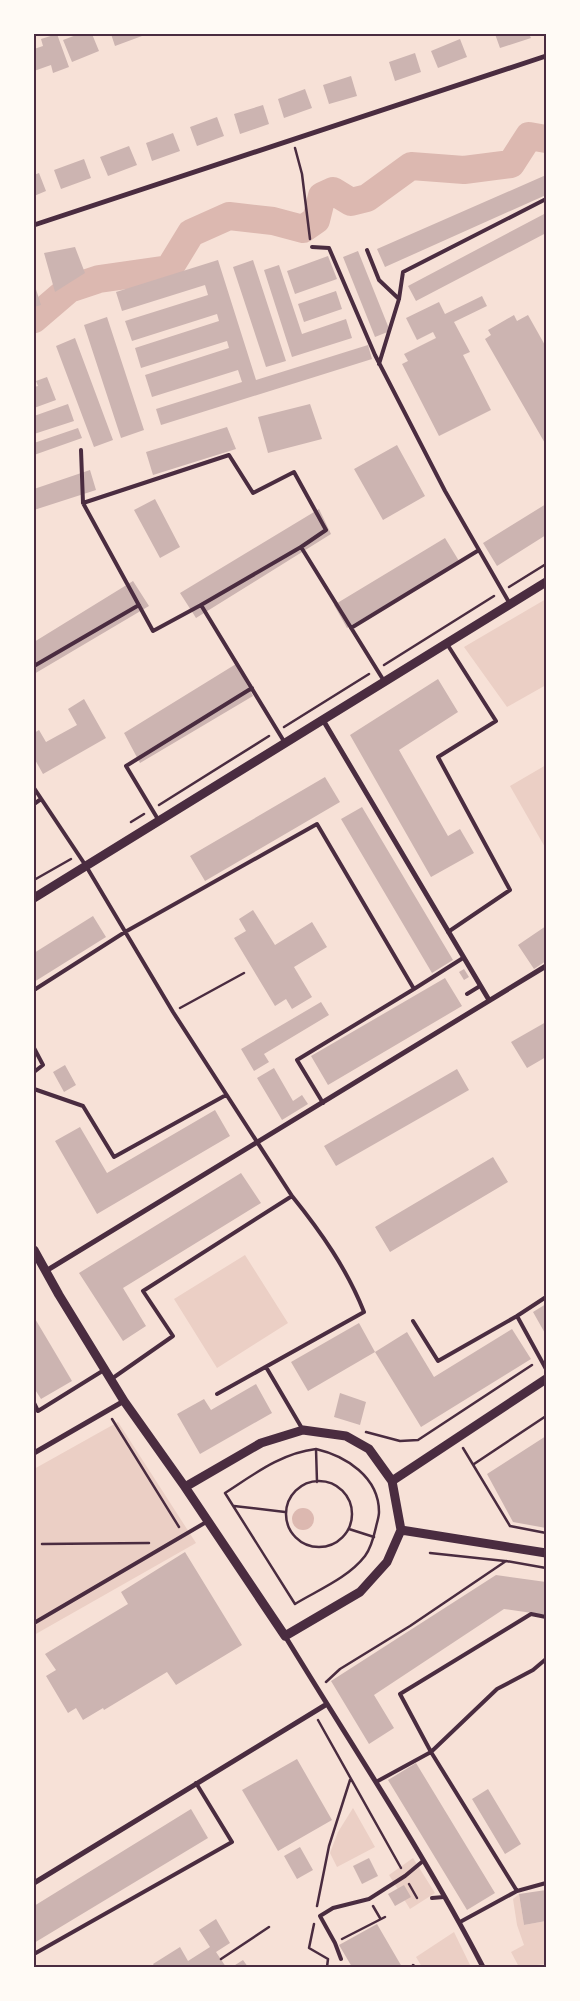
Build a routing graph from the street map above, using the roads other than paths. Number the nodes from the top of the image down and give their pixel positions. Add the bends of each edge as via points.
1 (546, 56) edge
2 (546, 199) edge
3 (34, 225) edge
4 (312, 247) dead end
5 (368, 250) dead end
6 (400, 299) junction
7 (379, 364) junction
8 (81, 450) dead end
9 (83, 503) junction
10 (301, 547) junction
11 (479, 550) junction
12 (546, 582) edge
13 (510, 604) junction
14 (139, 605) junction
15 (201, 605) junction
16 (351, 628) junction
17 (447, 644) junction
18 (34, 666) edge
19 (384, 682) junction
20 (252, 688) junction
21 (323, 720) junction
22 (285, 743) junction
23 (34, 788) edge
24 (41, 799) junction
25 (34, 804) edge
26 (158, 821) junction
27 (86, 866) junction
28 (34, 898) edge
29 (125, 932) junction
30 (448, 932) junction
31 (463, 958) junction
32 (546, 966) edge
33 (480, 986) junction
34 (414, 989) junction
35 (34, 990) edge
36 (467, 994) dead end
37 (489, 1000) junction
38 (34, 1048) edge
39 (34, 1072) edge
40 (34, 1089) edge
41 (226, 1095) junction
42 (323, 1103) junction
43 (257, 1143) junction
44 (292, 1196) junction
45 (34, 1250) edge
46 (46, 1271) junction
47 (546, 1296) edge
48 (517, 1316) junction
49 (413, 1321) dead end
50 (266, 1367) junction
51 (546, 1369) edge
52 (104, 1370) junction
53 (546, 1379) edge
54 (110, 1380) junction
55 (217, 1394) dead end
56 (124, 1401) junction
57 (34, 1403) edge
58 (304, 1430) junction
59 (34, 1453) edge
60 (392, 1481) junction
61 (185, 1487) junction
62 (208, 1521) junction
63 (401, 1530) junction
64 (546, 1553) edge
65 (546, 1617) edge
66 (34, 1624) edge
67 (285, 1636) junction
68 (546, 1659) edge
69 (327, 1704) junction
70 (432, 1752) junction
71 (376, 1782) junction
72 (196, 1783) junction
73 (423, 1861) junction
74 (34, 1883) edge
75 (546, 1883) edge
76 (516, 1891) junction
77 (444, 1897) junction
78 (432, 1898) dead end
79 (460, 1922) junction
80 (34, 1954) edge
81 (341, 1959) dead end
82 (483, 1967) edge

1 - 3 street
2 - 6 lane via 403,272
4 - 7 lane via 329,248
5 - 6 lane via 379,280
6 - 7 lane
7 - 11 lane
8 - 9 lane
9 - 10 lane via 229,455 254,493 294,472 326,530
9 - 14 lane
10 - 15 lane
10 - 16 lane
11 - 13 lane
11 - 16 lane
12 - 13 street
13 - 17 street
14 - 15 lane via 153,631
14 - 18 lane
15 - 20 lane
16 - 19 lane
17 - 19 street
17 - 30 lane via 496,721 438,757 510,890
19 - 21 street
20 - 22 lane
20 - 26 lane via 126,766
21 - 22 street
21 - 30 street
22 - 26 street
23 - 24 lane
24 - 25 lane
24 - 27 lane
26 - 27 street
27 - 28 street
27 - 29 lane
29 - 34 lane via 317,824
29 - 35 lane
29 - 41 lane
30 - 31 street
31 - 33 street
31 - 34 lane
32 - 37 street
33 - 36 lane
33 - 37 street
34 - 42 lane via 297,1060
37 - 42 street
38 - 39 lane via 43,1065
40 - 41 lane via 83,1106 114,1157
41 - 43 lane
42 - 43 street
43 - 44 lane
43 - 46 street
44 - 50 lane via 343,1267 364,1312
44 - 54 lane via 143,1291 173,1336
45 - 46 street
46 - 52 street
47 - 48 lane
48 - 49 lane via 438,1361
48 - 51 lane
50 - 55 lane
50 - 58 lane
52 - 54 street
52 - 57 lane via 38,1411
53 - 60 street
54 - 56 street
56 - 59 street
56 - 61 street
58 - 60 street via 346,1436 369,1449
58 - 61 street via 261,1442
60 - 63 street
61 - 62 street
62 - 66 lane
62 - 67 street
63 - 64 street
63 - 67 street via 387,1562 360,1592
65 - 70 lane via 531,1614 400,1694
67 - 69 street
68 - 70 lane via 533,1670 497,1689
69 - 71 street
69 - 72 street
70 - 71 lane
70 - 76 lane
71 - 73 street
72 - 74 street
72 - 80 lane via 232,1842
73 - 77 street
73 - 81 lane via 369,1899 333,1908 320,1916
75 - 76 lane
76 - 79 lane
77 - 78 lane
77 - 79 street
79 - 82 street

